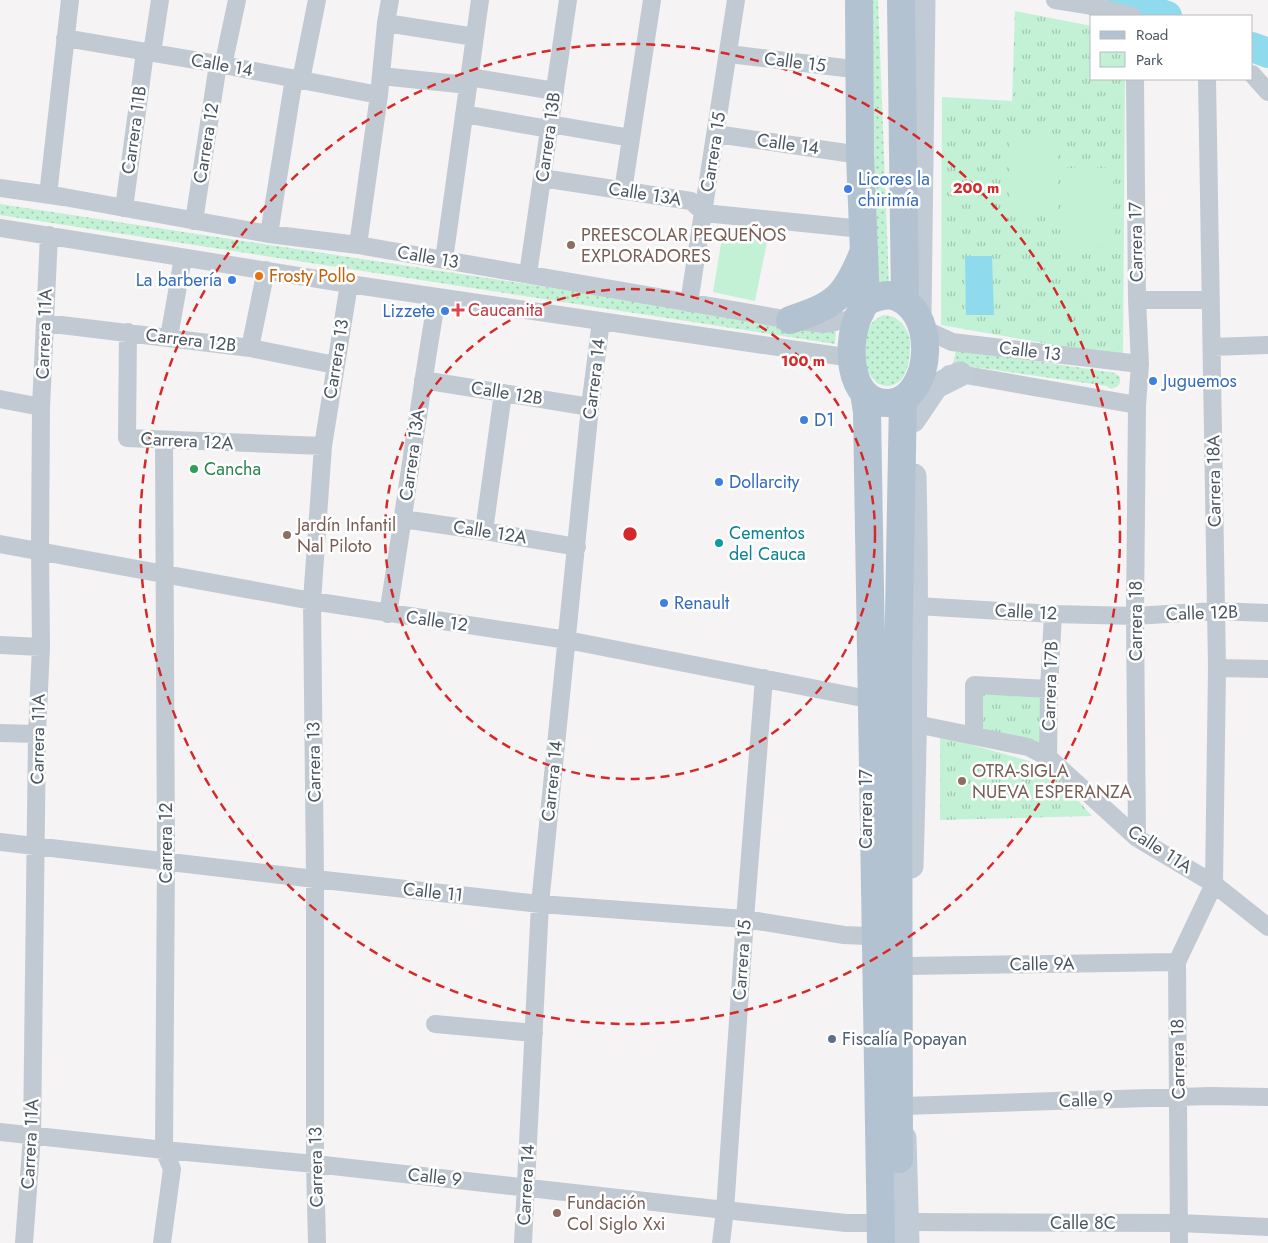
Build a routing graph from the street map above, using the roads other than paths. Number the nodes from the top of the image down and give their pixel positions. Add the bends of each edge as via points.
1 (70, 0) edge
2 (160, 0) edge
3 (237, 0) edge
4 (317, 0) edge
5 (390, 0) edge
6 (480, 0) edge
7 (568, 0) edge
8 (652, 0) edge
9 (736, 0) edge
10 (859, 0) edge
11 (901, 0) edge
12 (923, 0) edge
13 (1055, 0) edge
14 (1128, 15) edge
15 (386, 23) junction
16 (475, 37) junction
17 (65, 38) junction
18 (149, 53) junction
19 (729, 54) junction
20 (221, 65) junction
21 (861, 70) junction
22 (1253, 75) edge
23 (381, 76) junction
24 (298, 79) junction
25 (1135, 80) edge
26 (1207, 80) edge
27 (469, 81) junction
28 (555, 90) junction
29 (1268, 92) edge
30 (379, 95) junction
31 (464, 114) junction
32 (550, 126) junction
33 (716, 134) junction
34 (632, 138) junction
35 (860, 155) junction
36 (542, 178) junction
37 (0, 188) edge
38 (623, 191) junction
39 (48, 195) junction
40 (124, 208) junction
41 (704, 213) junction
42 (194, 221) junction
43 (0, 228) edge
44 (269, 234) junction
45 (48, 235) junction
46 (864, 239) junction
47 (358, 245) junction
48 (183, 258) junction
49 (444, 260) junction
50 (266, 270) junction
51 (528, 274) junction
52 (349, 284) junction
53 (437, 297) junction
54 (1137, 300) junction
55 (1211, 300) junction
56 (689, 303) junction
57 (861, 310) junction
58 (916, 316) junction
59 (790, 320) junction
60 (601, 322) junction
61 (45, 323) junction
62 (128, 332) junction
63 (169, 337) junction
64 (1268, 345) edge
65 (1212, 346) junction
66 (250, 348) junction
67 (335, 364) junction
68 (1140, 364) junction
69 (960, 374) junction
70 (857, 375) junction
71 (423, 380) junction
72 (503, 392) junction
73 (914, 394) junction
74 (0, 399) edge
75 (1137, 405) junction
76 (41, 407) junction
77 (590, 407) junction
78 (164, 440) junction
79 (323, 446) junction
80 (403, 519) junction
81 (484, 531) junction
82 (0, 544) edge
83 (577, 547) junction
84 (40, 550) junction
85 (164, 573) junction
86 (312, 601) junction
87 (916, 606) junction
88 (1215, 611) junction
89 (1268, 613) edge
90 (388, 614) junction
91 (1053, 614) junction
92 (1135, 616) junction
93 (567, 640) junction
94 (0, 645) edge
95 (41, 647) junction
96 (906, 668) junction
97 (1217, 668) junction
98 (1268, 669) edge
99 (764, 678) junction
100 (1049, 690) junction
101 (869, 699) junction
102 (916, 724) junction
103 (0, 733) edge
104 (38, 734) junction
105 (974, 735) junction
106 (1048, 757) junction
107 (1137, 838) junction
108 (0, 842) edge
109 (37, 847) junction
110 (166, 862) junction
111 (315, 879) junction
112 (1214, 884) junction
113 (540, 904) junction
114 (745, 919) junction
115 (1268, 927) edge
116 (867, 936) junction
117 (1177, 962) junction
118 (908, 966) junction
119 (435, 1024) dead end
120 (534, 1033) junction
121 (1268, 1096) edge
122 (1178, 1098) junction
123 (904, 1106) junction
124 (0, 1132) edge
125 (32, 1136) junction
126 (164, 1150) junction
127 (315, 1164) junction
128 (526, 1187) junction
129 (725, 1210) junction
130 (1179, 1223) junction
131 (1268, 1227) edge
132 (903, 1232) edge
133 (873, 1236) edge
134 (24, 1243) edge
135 (162, 1243) edge
136 (317, 1243) edge
137 (523, 1243) edge
138 (720, 1243) edge
139 (1179, 1243) edge

1 - 17 street
2 - 18 street, Carrera 11B
3 - 20 street, Carrera 12
4 - 24 street
5 - 15 street
6 - 16 street
7 - 28 street, Carrera 13B
8 - 34 street
9 - 19 street, Carrera 15
10 - 21 main road
11 - 58 main road
12 - 58 main road
13 - 14 street
15 - 16 street
15 - 23 street
16 - 27 street
17 - 18 street, Calle 14
17 - 39 street
18 - 20 street, Calle 14
18 - 40 street, Carrera 11B
19 - 21 street, Calle 15
19 - 33 street, Carrera 15
20 - 24 street, Calle 14
20 - 42 street, Carrera 12
21 - 35 main road
22 - 29 street
23 - 27 street
23 - 30 street
24 - 30 street, Calle 14
24 - 44 street
25 - 54 street, Carrera 17
26 - 55 street, Carrera 18A
27 - 28 street
27 - 31 street
28 - 32 street, Carrera 13B
30 - 47 street
31 - 32 street
31 - 49 street
32 - 34 street
32 - 36 street, Carrera 13B
33 - 35 street, Calle 14
33 - 41 street, Carrera 15
34 - 38 street
35 - 46 main road
36 - 38 street, Calle 13A
36 - 51 street, Carrera 13B
37 - 39 street, Calle 13
38 - 41 street, Calle 13A via 691,202
39 - 40 street, Calle 13
40 - 42 street, Calle 13
41 - 46 street, Calle 13A
41 - 56 street, Carrera 15
42 - 44 street, Calle 13
43 - 45 street
44 - 47 street, Calle 13
45 - 48 street
45 - 61 street, Carrera 11A
46 - 57 main road
46 - 59 main road via 855,274 841,295 814,312
47 - 49 street, Calle 13
48 - 50 street
48 - 63 street
49 - 51 street, Calle 13
50 - 52 street
50 - 66 street
51 - 56 street, Calle 13
52 - 53 street
52 - 67 street, Carrera 13
53 - 60 street
53 - 71 street, Carrera 13A
54 - 55 street
54 - 68 street, Carrera 17
55 - 65 street, Carrera 18A
56 - 59 street, Calle 13
57 - 58 main road via 879,296 889,295 898,297
57 - 59 street, Calle 13 via 825,324
57 - 70 main road via 852,340
58 - 68 street, Calle 13 via 952,342
58 - 73 main road via 924,358
60 - 70 street
60 - 77 street, Carrera 14
61 - 62 street, Carrera 12B
61 - 76 street, Carrera 11A
62 - 63 street, Carrera 12B
62 - 78 street, Carrera 12A via 127,438
63 - 66 street, Carrera 12B
64 - 65 street
65 - 88 street, Carrera 18A
66 - 67 street, Carrera 12B
67 - 79 street, Carrera 13
68 - 75 street, Carrera 17
69 - 73 street, Calle 13
69 - 73 main road
69 - 75 street, Calle 13
70 - 73 main road via 877,401 892,403
70 - 101 main road, Carrera 17 via 867,412
71 - 72 street, Calle 12B
71 - 80 street, Carrera 13A
72 - 77 street, Calle 12B
72 - 81 street
73 - 87 main road
73 - 96 main road, Carrera 17
74 - 76 street
75 - 92 street, Carrera 18
76 - 84 street, Carrera 11A
77 - 83 street, Carrera 14
78 - 79 street, Carrera 12A
78 - 85 street, Carrera 12
79 - 86 street, Carrera 13
80 - 81 street, Calle 12A
80 - 90 street, Carrera 13A
81 - 83 street, Calle 12A
82 - 84 street, Calle 12
83 - 93 street, Carrera 14
84 - 85 street, Calle 12
84 - 95 street, Carrera 11A
85 - 86 street, Calle 12
85 - 110 street, Carrera 12
86 - 90 street, Calle 12
86 - 111 street, Carrera 13
87 - 91 street, Calle 12
87 - 96 main road
88 - 89 street, Calle 12B
88 - 92 street, Calle 12B
88 - 97 street, Carrera 18A
90 - 93 street, Calle 12
91 - 92 street, Calle 12
91 - 100 street, Carrera 17B
92 - 107 street, Carrera 18
93 - 99 street, Calle 12
93 - 113 street, Carrera 14
94 - 95 street
95 - 104 street, Carrera 11A
96 - 102 main road
96 - 132 main road, Carrera 17
97 - 98 street
97 - 112 street, Carrera 18A
99 - 101 street, Calle 12
99 - 114 street, Carrera 15
100 - 105 street via 974,685
100 - 106 street, Carrera 17B
101 - 116 main road, Carrera 17
101 - 133 main road, Carrera 17
102 - 105 street, Calle 11A
102 - 118 main road
103 - 104 street
104 - 109 street, Carrera 11A
105 - 106 street, Calle 11A via 1028,747
106 - 107 street, Calle 11A
107 - 112 street, Calle 11A
108 - 109 street, Calle 11
109 - 110 street, Calle 11
109 - 125 street, Carrera 11A
110 - 111 street, Calle 11
110 - 126 street, Carrera 12
111 - 113 street, Calle 11
111 - 127 street, Carrera 13
112 - 115 street, Calle 11A
112 - 117 street, Carrera 18
113 - 114 street, Calle 11
113 - 120 street, Carrera 14
114 - 116 street, Calle 11
114 - 129 street, Carrera 15
116 - 133 main road, Carrera 17
117 - 118 street, Calle 9A
117 - 122 street, Carrera 18
118 - 123 main road
119 - 120 street
120 - 128 street, Carrera 14
121 - 122 street, Calle 9
122 - 123 street, Calle 9
122 - 130 street, Carrera 18
123 - 132 main road
124 - 125 street, Calle 9
125 - 126 street, Calle 9
125 - 134 street, Carrera 11A
126 - 127 street, Calle 9
126 - 135 street, Carrera 12 via 172,1169
127 - 128 street, Calle 9
127 - 136 street, Carrera 13
128 - 129 street, Calle 9
128 - 137 street, Carrera 14
129 - 133 street, Calle 9 via 846,1223
129 - 138 street, Carrera 15
130 - 131 street, Calle 8C
130 - 132 street, Calle 8C
130 - 139 street, Carrera 18

